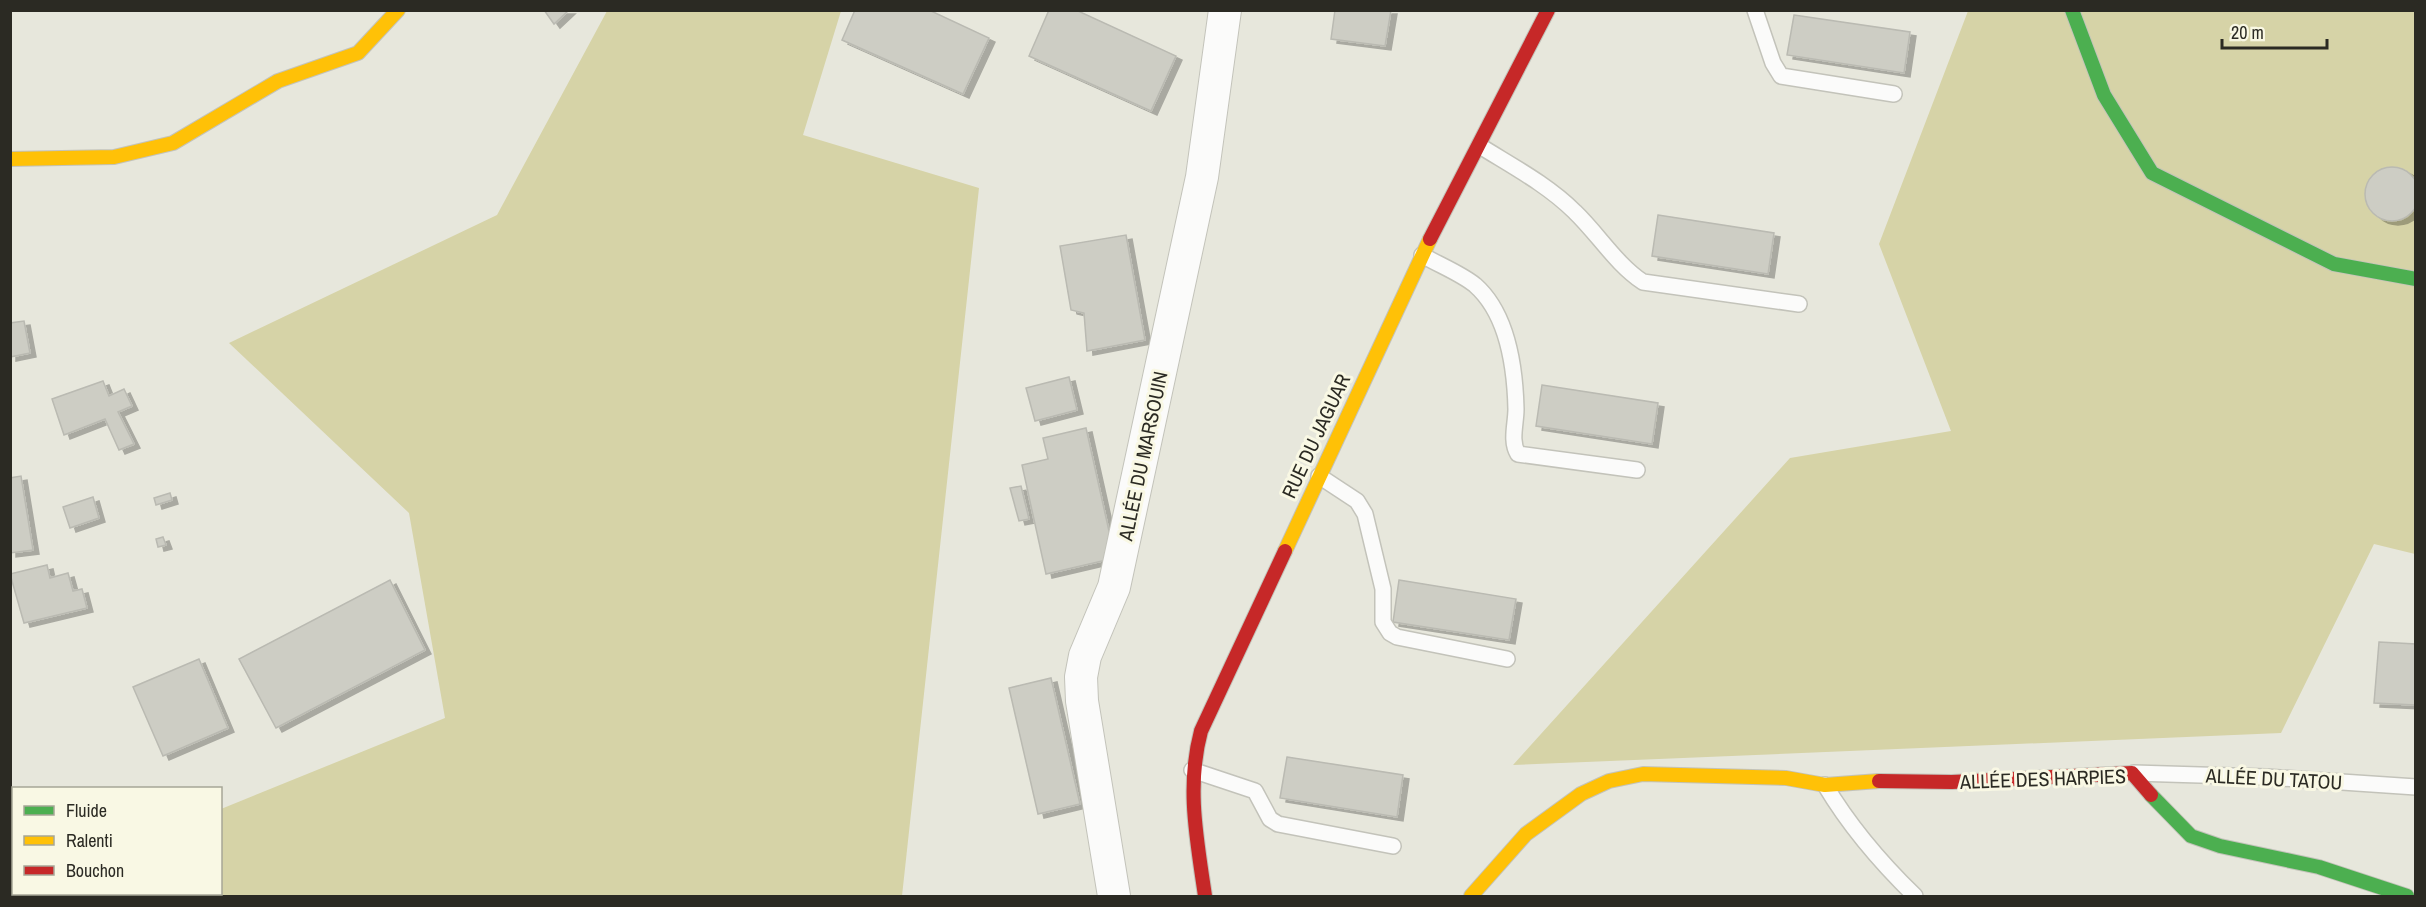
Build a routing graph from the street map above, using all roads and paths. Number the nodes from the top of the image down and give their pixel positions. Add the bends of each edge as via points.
1 (398, 10) edge
2 (1225, 10) edge
3 (1548, 10) edge
4 (1755, 10) edge
5 (2072, 10) edge
6 (1894, 94) dead end
7 (1480, 146) junction
8 (10, 159) edge
9 (1422, 255) junction
10 (2415, 279) edge
11 (1799, 304) dead end
12 (1637, 470) dead end
13 (1319, 476) junction
14 (1507, 659) dead end
15 (1192, 770) junction
16 (2132, 773) junction
17 (1825, 784) junction
18 (2415, 787) edge
19 (1393, 846) dead end
20 (1114, 897) edge
21 (1205, 897) edge
22 (1471, 897) edge
23 (1914, 897) edge
24 (2407, 897) edge

1 - 8 street via 358,53 278,81 173,143 114,157
2 - 20 street, ALLÉE DU MARSOUIN via 1202,177 1122,552 1114,587 1085,656 1081,677
3 - 7 street, RUE DU JAGUAR
4 - 6 lane via 1773,63 1782,76
5 - 10 street via 2104,95 2152,172 2334,264
7 - 9 street, RUE DU JAGUAR
7 - 11 lane via 1575,211 1643,282
9 - 12 lane via 1474,285 1498,312 1509,351 1516,409 1514,445 1518,454
9 - 13 street, RUE DU JAGUAR
13 - 14 lane via 1357,501 1365,514 1383,589 1383,622 1390,633
13 - 15 street, RUE DU JAGUAR via 1201,731
15 - 19 lane via 1255,791 1270,819 1278,824
15 - 21 street, RUE DU JAGUAR
16 - 17 street, ALLÉE DES HARPIES
16 - 18 lane, ALLÉE DU TATOU
16 - 24 street, ALLÉE DES HARPIES via 2192,836 2220,846 2319,867
17 - 22 street, ALLÉE DES HARPIES via 1785,778 1643,774 1609,781 1581,794 1526,834
17 - 23 lane via 1878,860

